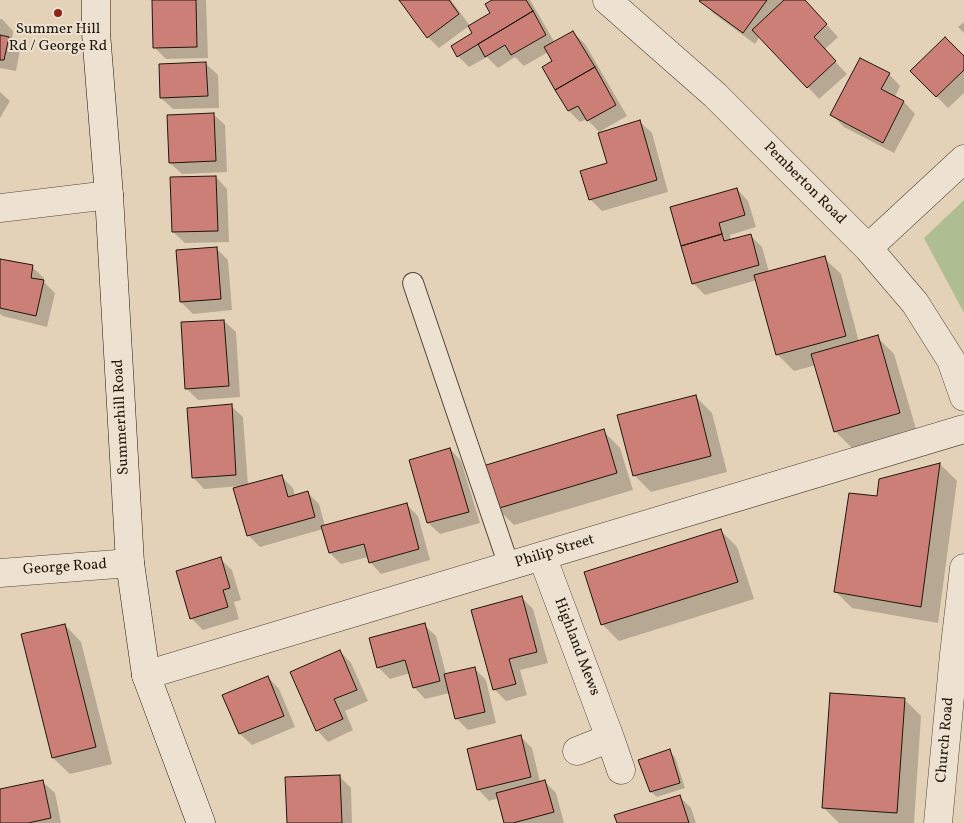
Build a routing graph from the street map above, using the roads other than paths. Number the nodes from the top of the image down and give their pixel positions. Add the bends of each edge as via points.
1 (96, 0) edge
2 (607, 0) edge
3 (963, 161) edge
4 (109, 195) junction
5 (0, 208) edge
6 (868, 248) junction
7 (413, 283) dead end
8 (964, 383) edge
9 (964, 396) edge
10 (964, 429) edge
11 (542, 556) junction
12 (130, 563) junction
13 (509, 566) junction
14 (964, 568) edge
15 (0, 573) edge
16 (959, 654) edge
17 (146, 675) junction
18 (610, 738) junction
19 (577, 750) dead end
20 (621, 770) dead end
21 (200, 823) edge
22 (938, 823) edge

1 - 4 street, Summerhill Road
2 - 6 street, Pemberton Road via 715,95
3 - 6 street
4 - 5 street
4 - 12 street, Summerhill Road
6 - 9 street, Pemberton Road via 915,303 951,360
7 - 13 lane
8 - 9 lane
10 - 11 street, Philip Street
11 - 13 street, Philip Street
11 - 18 street, Highland Mews
12 - 15 street, George Road
12 - 17 street, Summerhill Road
13 - 17 street, Philip Street
14 - 16 street, Church Road
16 - 22 street, Church Road
17 - 21 street, Summerhill Road
18 - 19 street
18 - 20 street, Highland Mews

